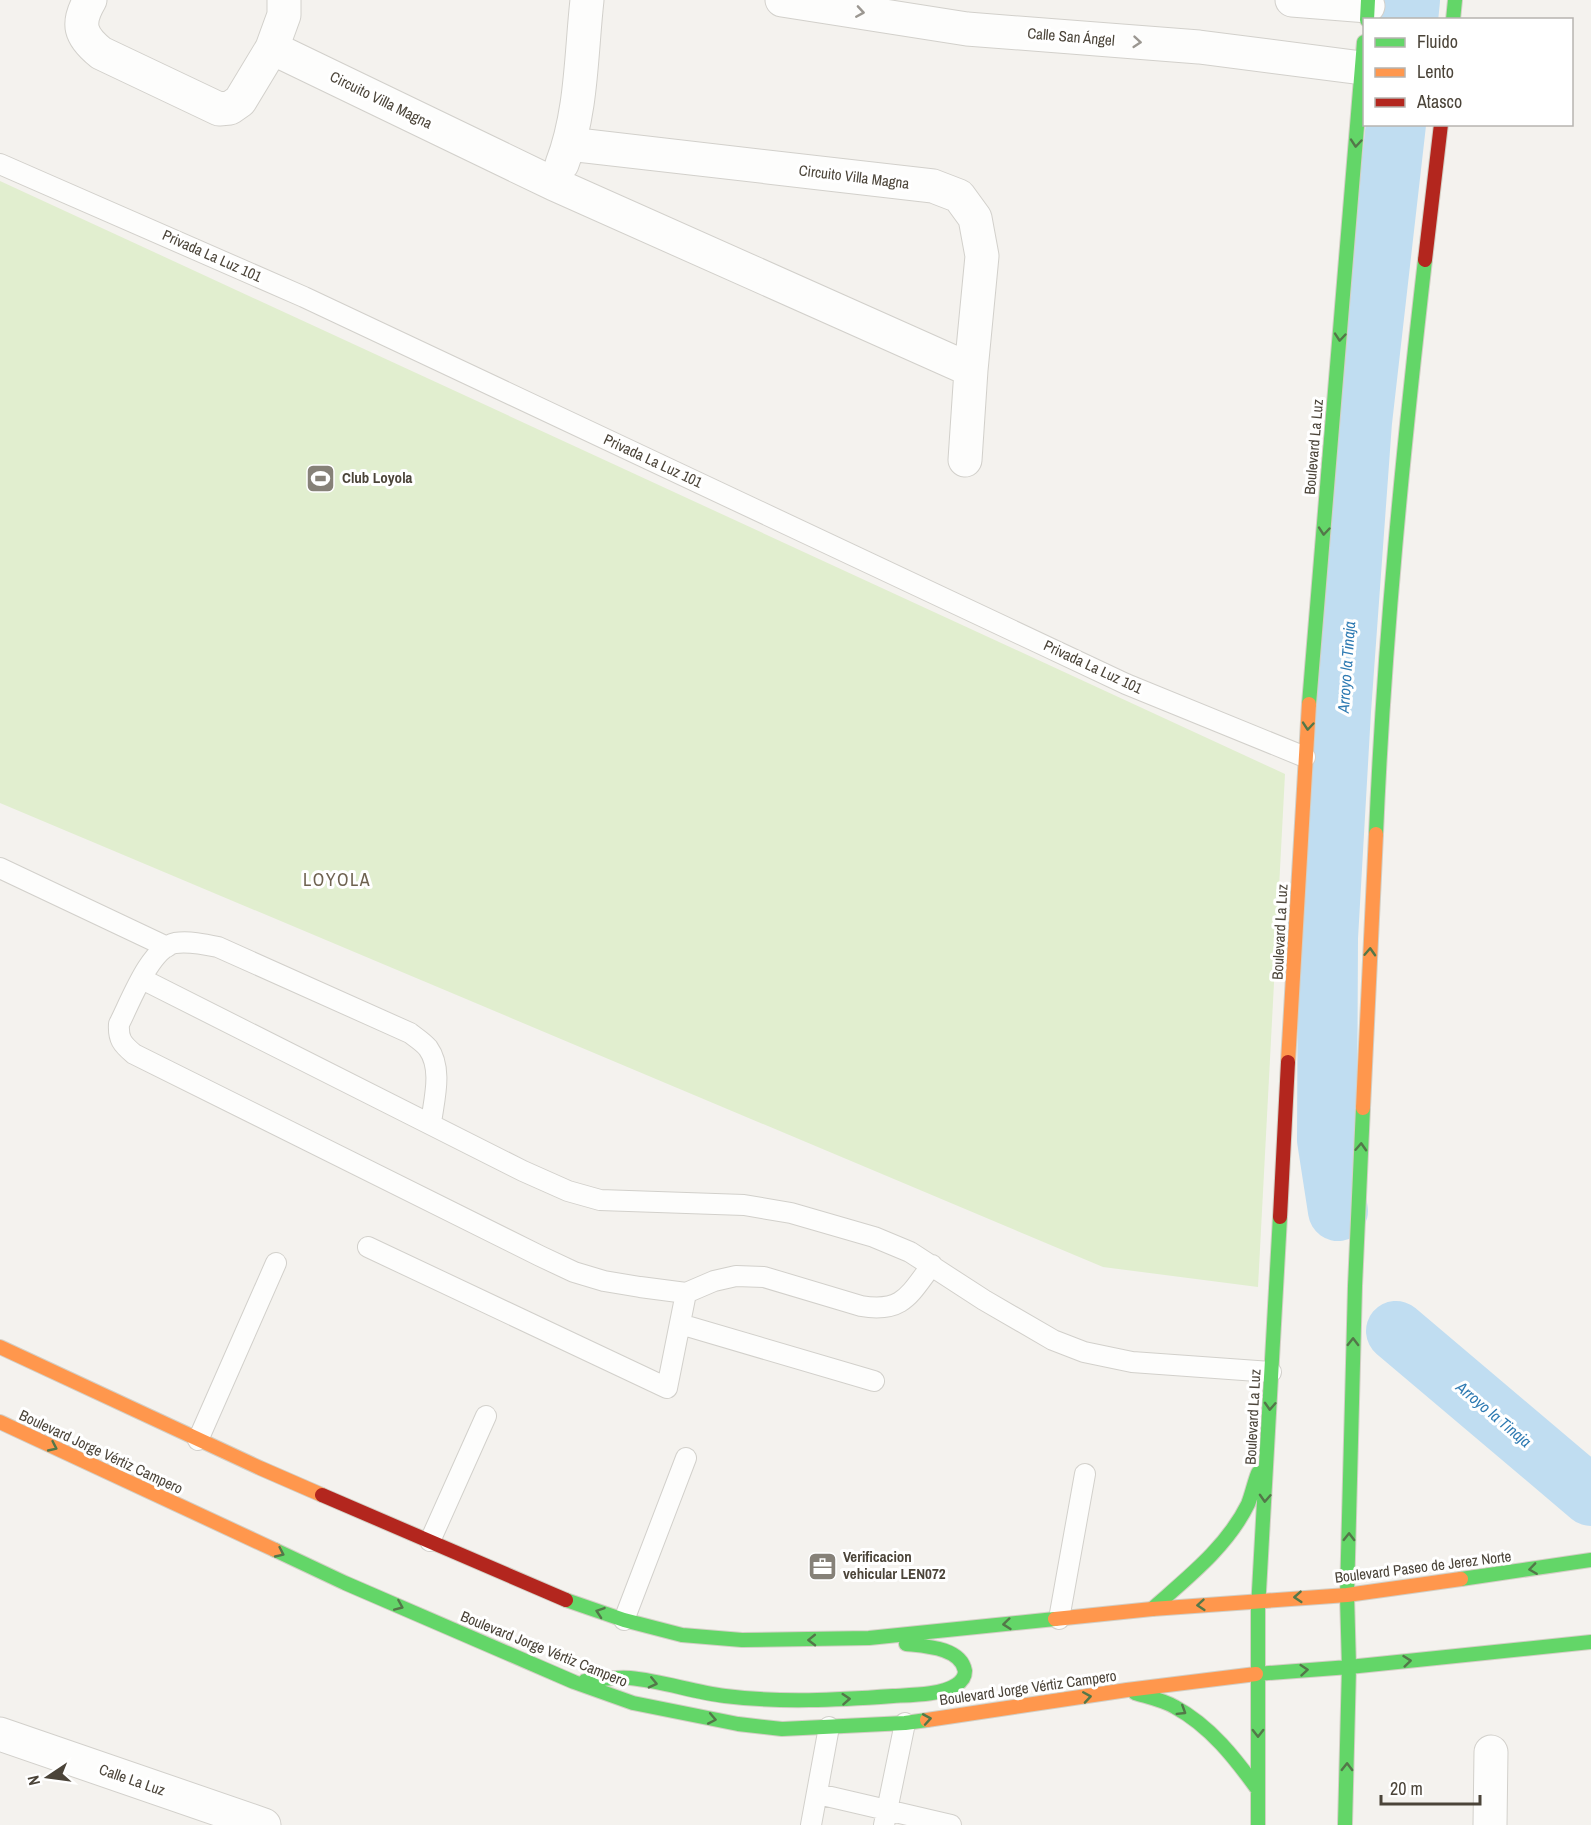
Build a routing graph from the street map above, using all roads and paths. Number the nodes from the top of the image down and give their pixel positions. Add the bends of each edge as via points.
1 (90, 0) edge
2 (284, 0) edge
3 (587, 0) edge
4 (782, 0) edge
5 (1292, 0) edge
6 (1455, 0) edge
7 (1368, 9) edge
8 (1453, 18) edge
9 (272, 48) junction
10 (1363, 55) edge
11 (1441, 126) edge
12 (569, 144) junction
13 (0, 164) edge
14 (554, 184) junction
15 (970, 370) junction
16 (965, 460) dead end
17 (1305, 757) junction
18 (0, 868) edge
19 (167, 947) junction
20 (142, 979) junction
21 (430, 1123) junction
22 (368, 1247) dead end
23 (276, 1263) dead end
24 (932, 1265) junction
25 (686, 1293) junction
26 (680, 1324) junction
27 (0, 1347) edge
28 (1271, 1372) junction
29 (874, 1382) dead end
30 (486, 1416) dead end
31 (0, 1422) edge
32 (1268, 1439) junction
33 (198, 1440) junction
34 (686, 1458) dead end
35 (1085, 1474) dead end
36 (429, 1541) junction
37 (1591, 1560) edge
38 (1347, 1595) junction
39 (1259, 1600) junction
40 (1152, 1609) junction
41 (1059, 1619) junction
42 (624, 1620) junction
43 (869, 1638) junction
44 (1591, 1642) edge
45 (1349, 1667) junction
46 (1258, 1674) junction
47 (574, 1682) junction
48 (1127, 1690) junction
49 (905, 1723) junction
50 (829, 1727) junction
51 (0, 1734) edge
52 (1491, 1752) dead end
53 (1258, 1790) junction
54 (818, 1794) junction
55 (886, 1817) edge
56 (264, 1825) edge
57 (811, 1825) edge
58 (951, 1825) edge
59 (1258, 1825) edge
60 (1345, 1825) edge
61 (1490, 1825) edge

1 - 9 street via 83,12 81,30 87,42 101,53 219,109 240,101
2 - 9 street via 284,15
3 - 12 street
4 -> 10 street, Calle San Ángel via 967,28 1199,48
5 - 7 street
6 - 8 main road
9 - 14 street, Circuito Villa Magna
10 -> 17 main road, Boulevard La Luz
38 -> 11 main road via 1355,1275 1380,739 1402,462
12 - 14 street
12 - 15 street, Circuito Villa Magna via 933,186 959,196 975,218 981,256
13 - 17 lane, Privada La Luz 101 via 304,297 1126,684
14 - 15 street, Circuito Villa Magna
15 - 16 street, Circuito Villa Magna
17 - 28 main road, Boulevard La Luz
18 - 19 lane
19 - 20 lane via 158,953
19 - 21 lane via 196,943 218,947 410,1032 427,1048 435,1064
20 - 21 lane
20 - 25 lane via 119,1024 118,1036 134,1054 574,1272 604,1281
21 - 24 lane via 568,1191 600,1200 744,1205 791,1213 874,1237
22 - 26 lane via 667,1388
23 - 33 lane
24 - 25 lane via 904,1300 877,1309 764,1276 736,1276
24 - 28 lane via 1053,1340 1084,1352 1132,1362
25 - 26 lane
26 - 29 lane
27 - 33 main road
28 -> 32 main road, Boulevard La Luz
30 - 36 lane
31 -> 47 main road, Boulevard Jorge Vértiz Campero via 345,1583
32 -> 39 main road, Boulevard La Luz
32 - 40 main road via 1248,1504 1227,1536
33 - 36 main road
34 - 42 lane
35 - 41 lane
42 -> 36 main road via 564,1599
37 -> 38 main road, Boulevard Paseo de Jerez Norte
38 -> 39 main road, Boulevard Paseo de Jerez Norte
38 - 45 main road
39 -> 40 main road
39 - 46 main road, Boulevard La Luz
40 - 41 main road
41 -> 43 main road
43 -> 42 main road via 742,1640 682,1635
47 -> 43 main road via 632,1678 725,1696 822,1701 920,1694 949,1689 963,1679 962,1664 952,1654
45 -> 44 main road
46 -> 45 main road
60 -> 45 main road
46 - 48 main road, Boulevard Jorge Vértiz Campero
46 -> 53 main road, Boulevard La Luz
47 -> 50 main road, Boulevard Jorge Vértiz Campero via 633,1703 738,1724 782,1729
49 -> 48 main road, Boulevard Jorge Vértiz Campero
48 -> 53 main road via 1173,1706 1202,1724 1232,1754
49 - 50 main road, Boulevard Jorge Vértiz Campero
49 - 55 lane
50 - 54 lane
51 - 56 street, Calle La Luz
52 - 61 street
53 - 59 main road, Boulevard La Luz
54 - 55 lane
54 - 57 lane
55 - 58 lane

